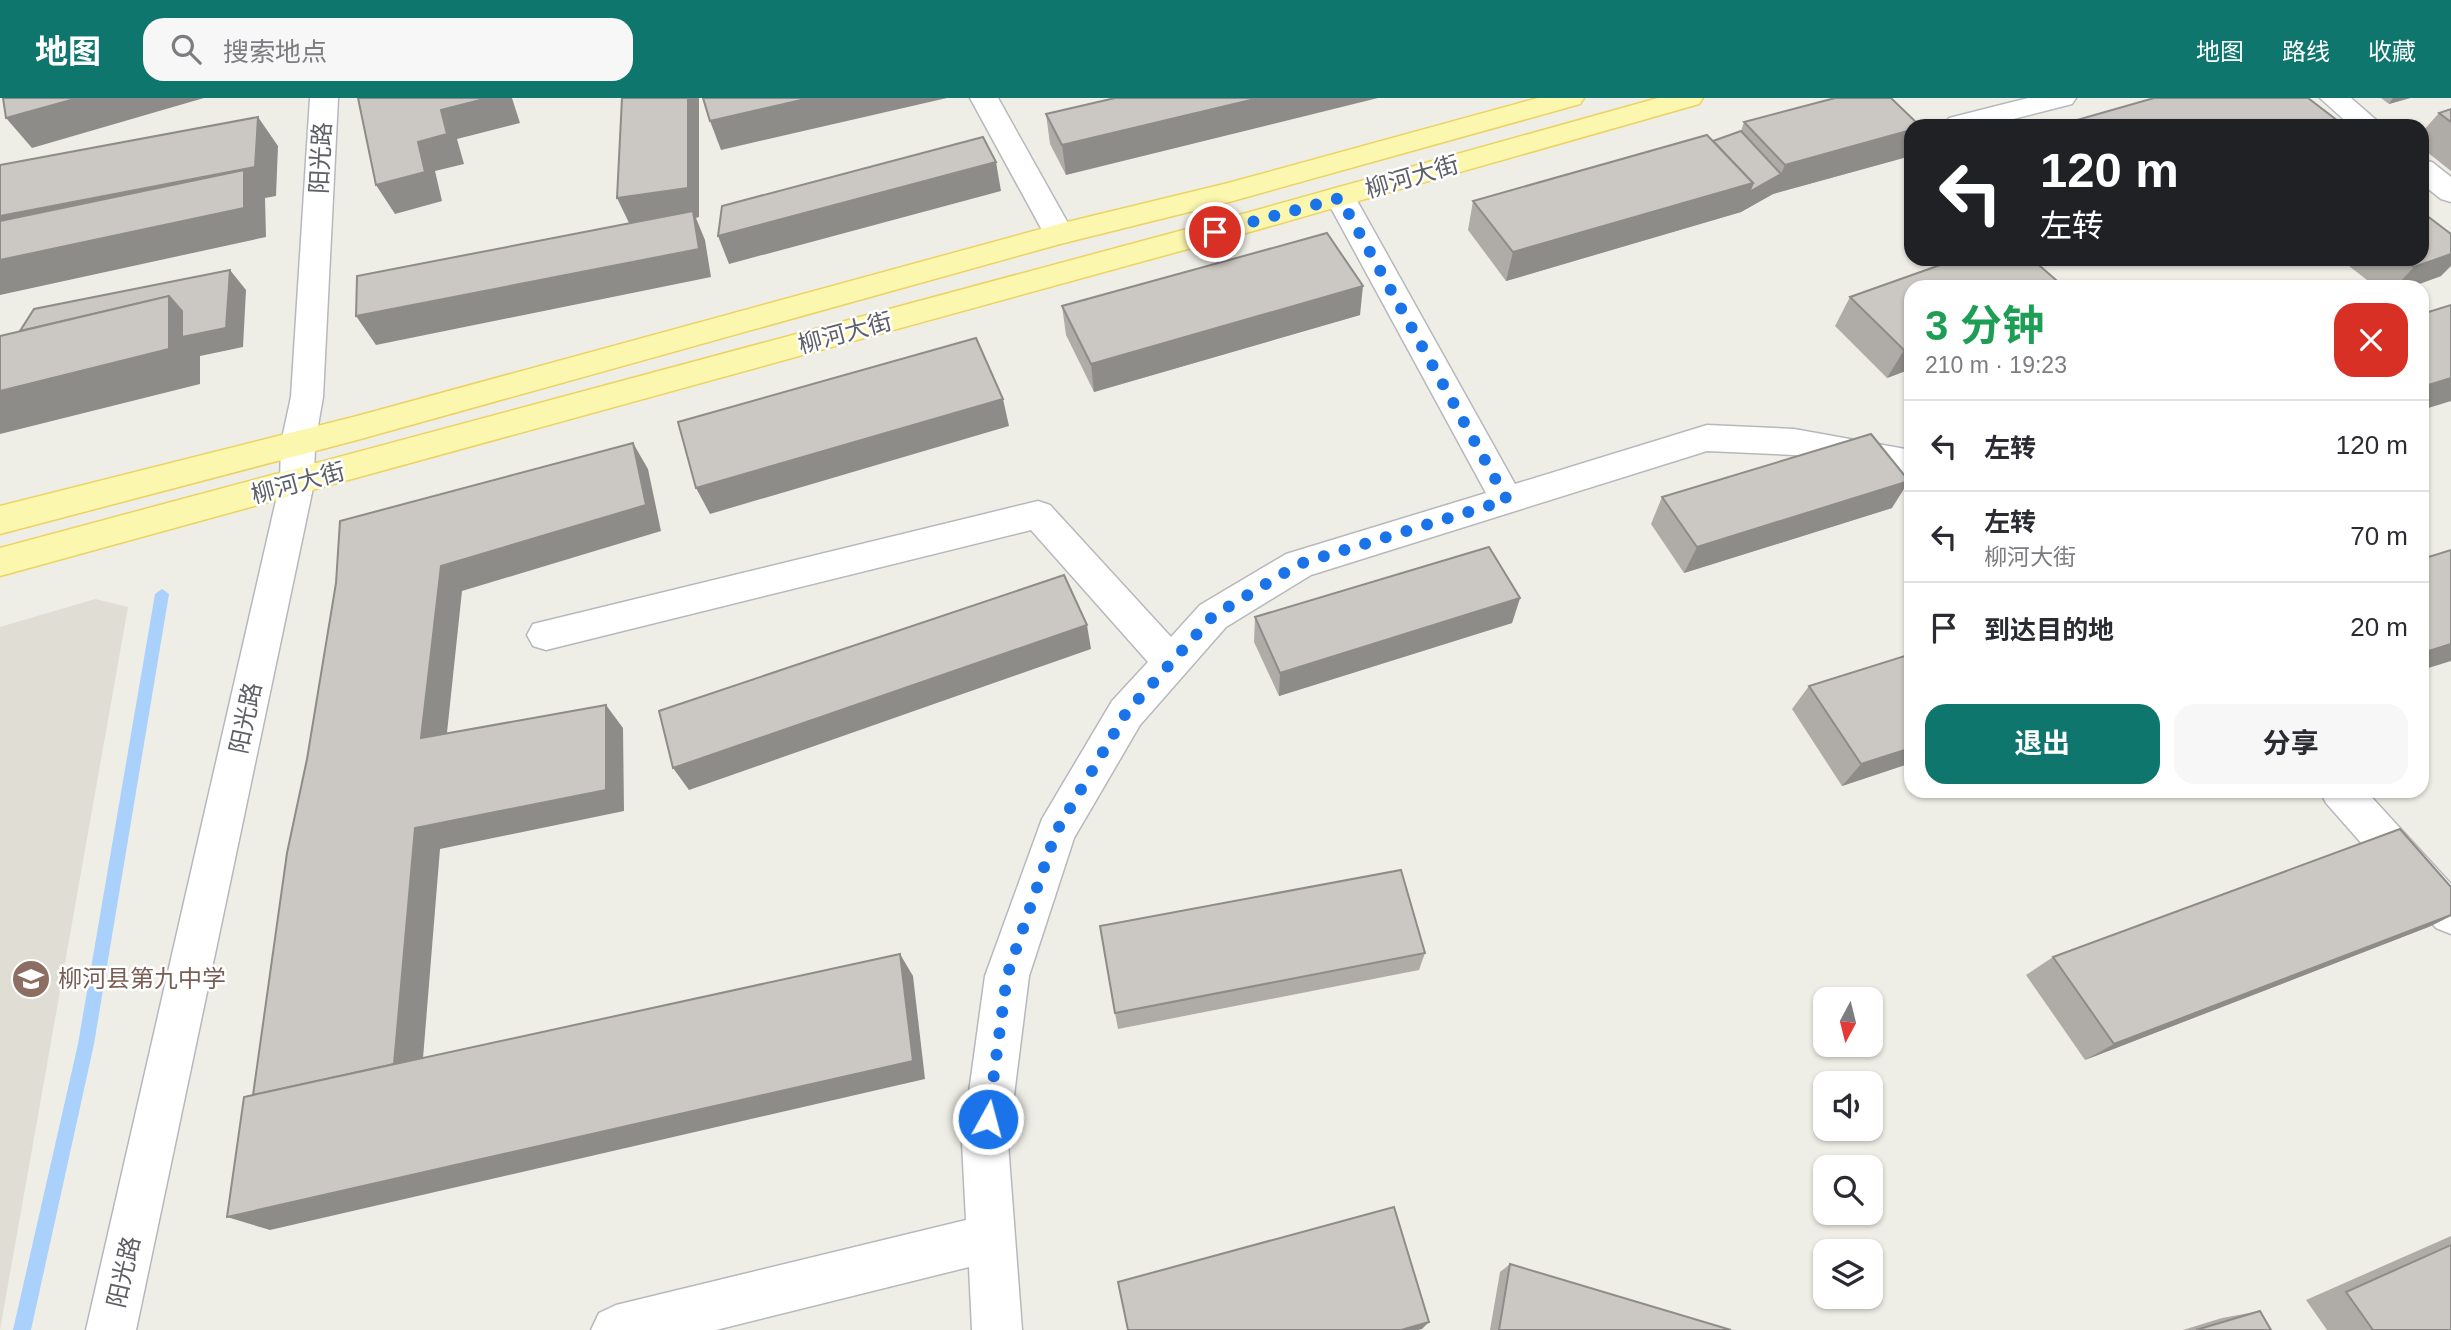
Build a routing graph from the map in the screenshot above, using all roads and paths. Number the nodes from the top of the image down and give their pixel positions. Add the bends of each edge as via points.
1 (324, 98) edge
2 (984, 98) edge
3 (1570, 98) edge
4 (1689, 98) edge
5 (2334, 98) edge
6 (2045, 100) edge
7 (1977, 119) edge
8 (2360, 119) edge
9 (2429, 175) edge
10 (2451, 192) edge
11 (1340, 198) junction
12 (1059, 234) junction
13 (298, 443) junction
14 (1904, 462) edge
15 (297, 483) junction
16 (1507, 500) junction
17 (0, 520) edge
18 (0, 562) edge
19 (546, 635) dead end
20 (1171, 662) junction
21 (2346, 798) edge
22 (2451, 914) edge
23 (991, 1238) junction
24 (111, 1330) edge
25 (616, 1330) edge
26 (997, 1330) edge

1 - 13 street, 阳光路 via 307,397
2 - 12 street
3 - 12 main road, 柳河大街
4 - 11 main road, 柳河大街
5 - 8 street
6 - 7 street
9 - 10 street
11 - 15 main road, 柳河大街
11 - 16 street
12 - 13 main road, 柳河大街
13 - 15 street, 阳光路
13 - 17 main road, 柳河大街
14 - 16 street via 1794,442 1707,438
15 - 18 main road, 柳河大街
15 - 24 street, 阳光路
16 - 20 street via 1299,564 1213,616
19 - 20 street via 1038,515
20 - 23 street via 1126,713 1056,832 1007,976 985,1143
21 - 22 street
23 - 25 street
23 - 26 street

